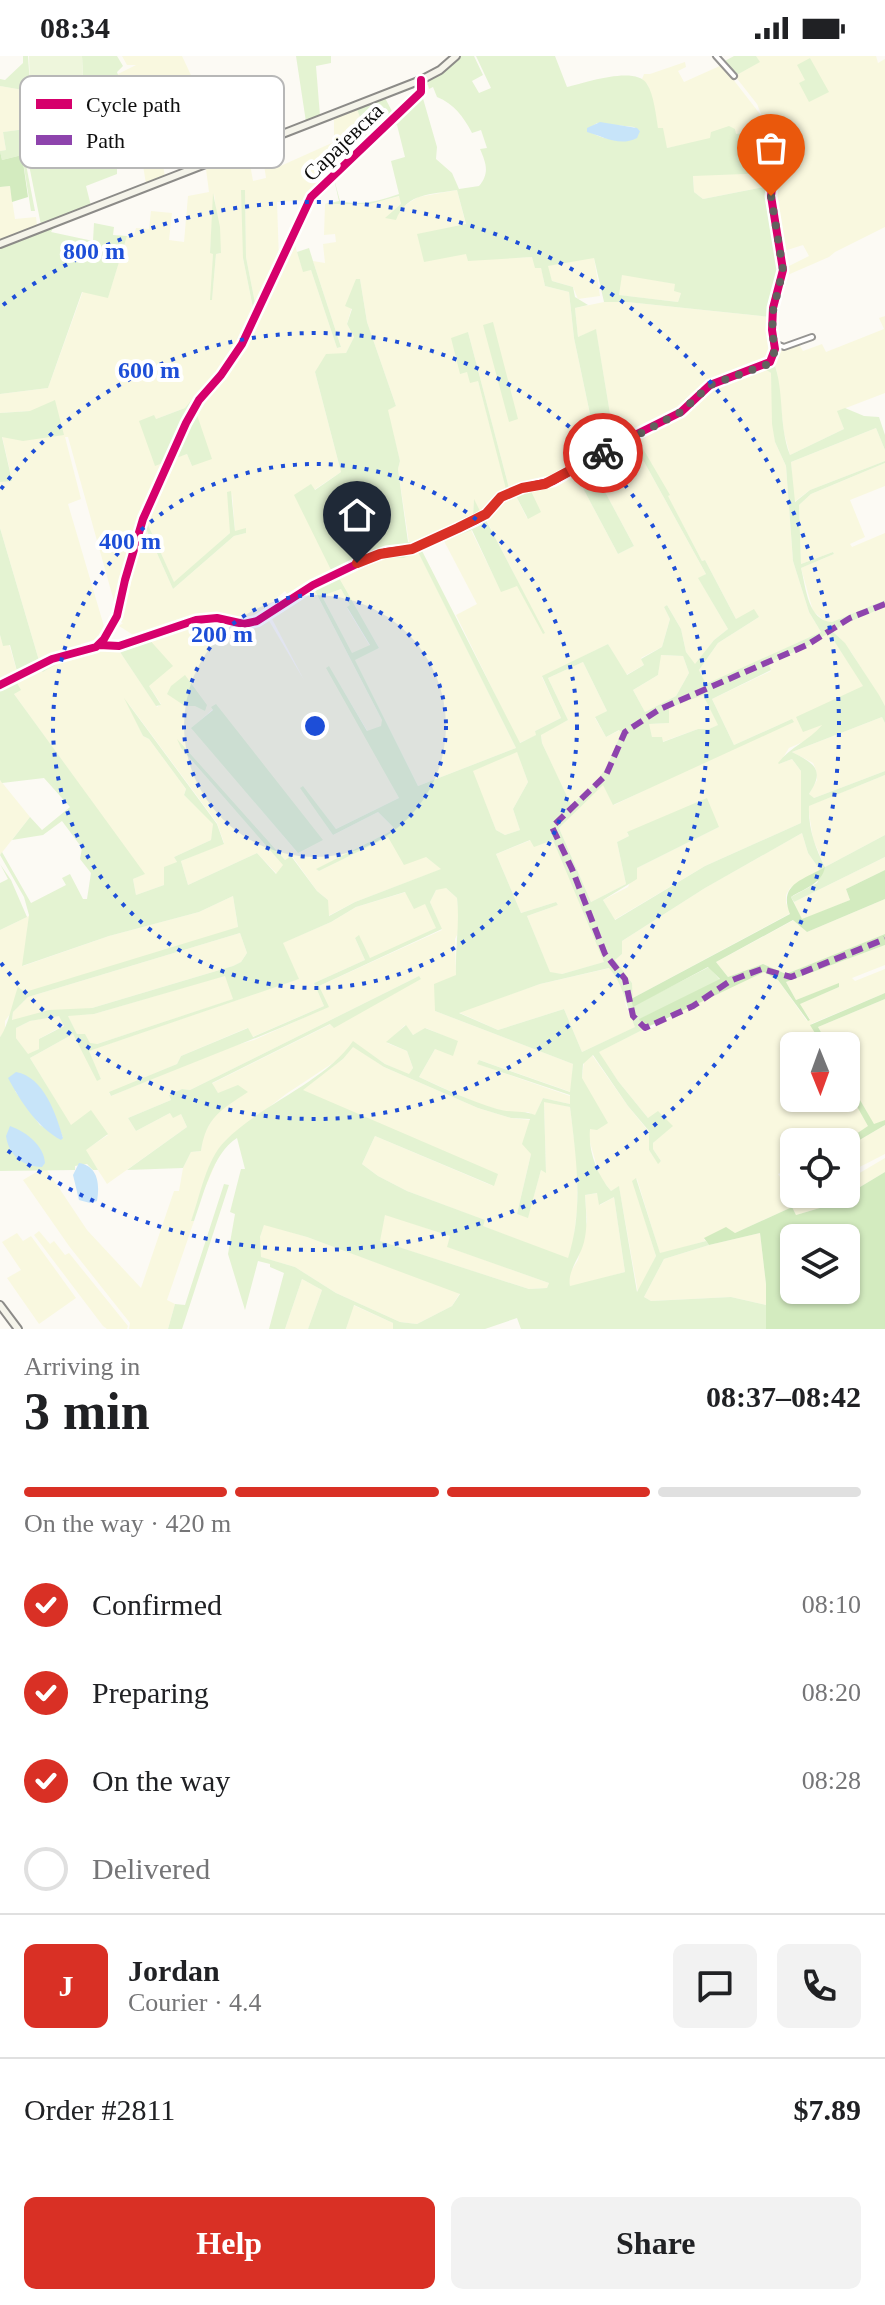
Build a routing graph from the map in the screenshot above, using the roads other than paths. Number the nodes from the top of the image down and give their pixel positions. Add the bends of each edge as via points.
1 (456, 56) edge
2 (716, 56) edge
3 (734, 76) dead end
4 (421, 80) junction
5 (764, 121) dead end
6 (284, 133) edge
7 (195, 168) edge
8 (0, 244) edge
9 (812, 337) dead end
10 (774, 343) junction
11 (99, 645) junction
12 (0, 685) edge
13 (0, 1305) edge
14 (18, 1329) edge

1 - 4 main road
2 - 3 street
4 - 6 main road, Сарајевска
4 - 11 street, Сарајевска via 421,92 311,197 242,344 186,423 140,527 117,616
5 - 10 street via 776,159 771,196 783,270 772,315
7 - 8 main road, Сарајевска
9 - 10 street via 784,347
10 - 11 street via 766,365 710,385 681,412 553,481 509,494 480,518 421,545 365,560 257,621 196,620 119,646
11 - 12 street via 52,659
13 - 14 main road

